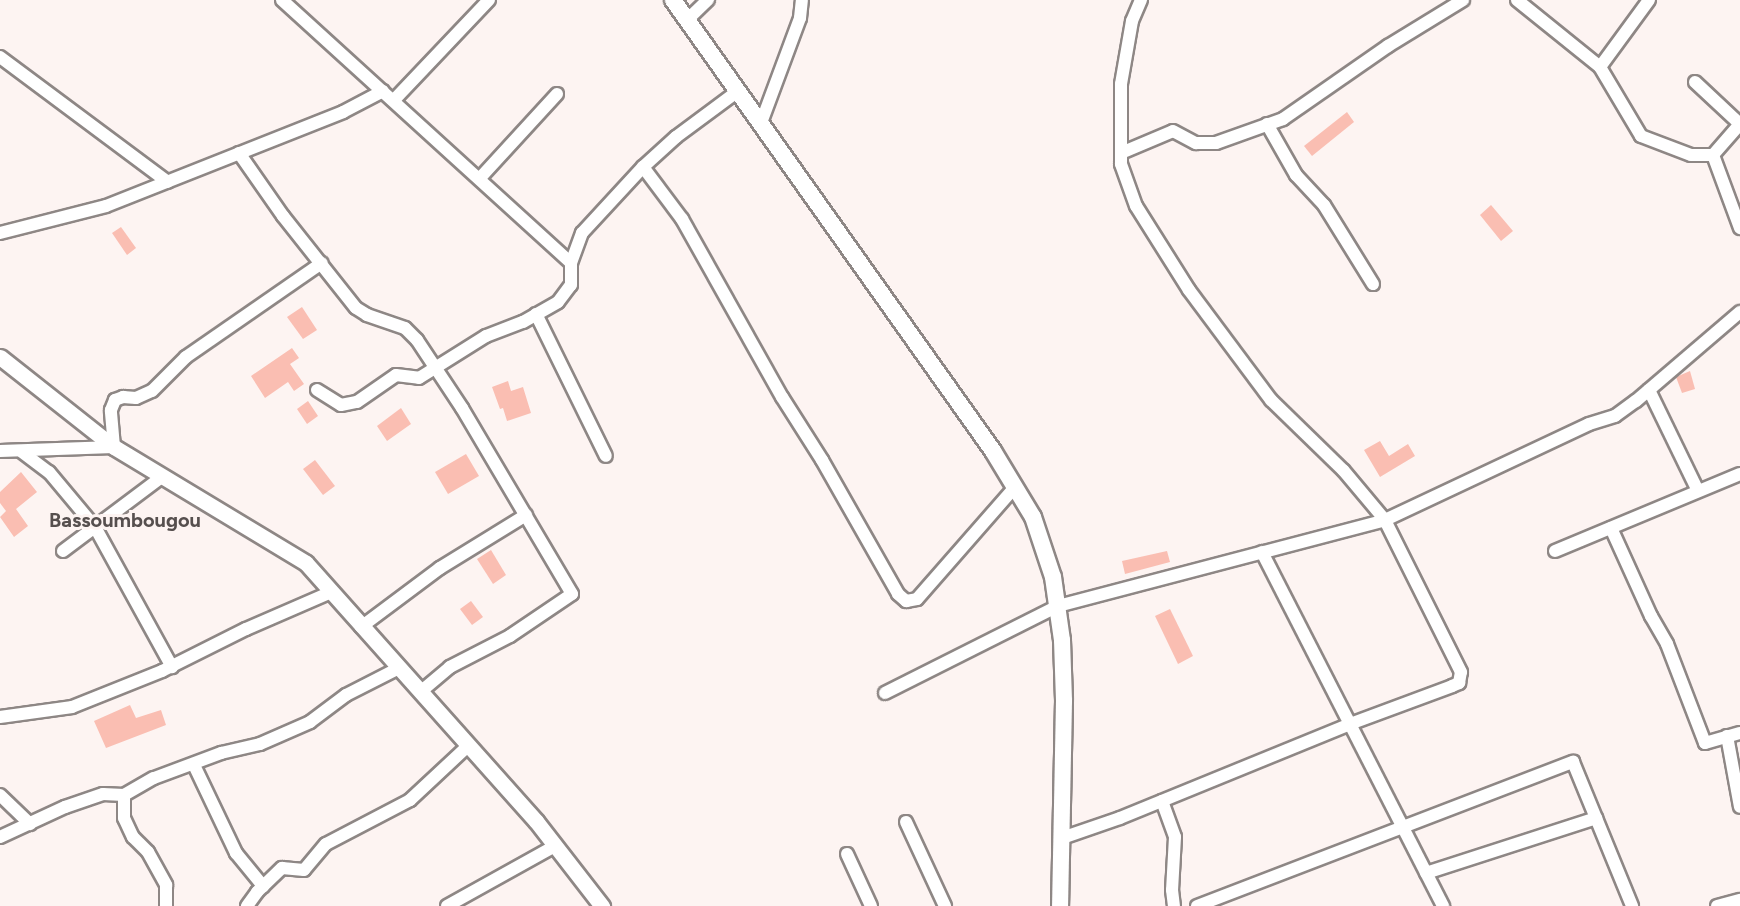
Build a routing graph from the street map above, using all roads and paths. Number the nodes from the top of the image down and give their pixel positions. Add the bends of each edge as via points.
1 (282, 0) edge
2 (489, 0) edge
3 (673, 0) edge
4 (686, 0) edge
5 (708, 0) edge
6 (802, 0) edge
7 (1141, 0) edge
8 (1463, 0) edge
9 (1517, 0) edge
10 (1649, 0) edge
11 (687, 20) junction
12 (0, 57) edge
13 (1600, 67) junction
14 (1695, 82) dead end
15 (383, 91) junction
16 (738, 91) junction
17 (557, 94) dead end
18 (394, 100) junction
19 (761, 123) junction
20 (1267, 124) junction
21 (239, 153) junction
22 (1121, 153) junction
23 (1713, 155) junction
24 (644, 167) junction
25 (480, 178) junction
26 (168, 182) junction
27 (1740, 228) edge
28 (0, 233) edge
29 (571, 263) junction
30 (322, 264) junction
31 (1373, 284) dead end
32 (1740, 312) edge
33 (536, 314) junction
34 (0, 357) edge
35 (433, 368) junction
36 (317, 390) dead end
37 (1649, 390) junction
38 (114, 447) junction
39 (0, 451) edge
40 (22, 452) junction
41 (606, 456) dead end
42 (1740, 474) edge
43 (163, 476) junction
44 (1016, 486) junction
45 (1698, 491) junction
46 (526, 515) junction
47 (1385, 520) junction
48 (95, 527) junction
49 (1611, 528) junction
50 (63, 551) dead end
51 (1555, 551) dead end
52 (1262, 552) junction
53 (331, 592) junction
54 (1058, 606) junction
55 (361, 627) junction
56 (172, 667) junction
57 (397, 669) junction
58 (420, 692) junction
59 (885, 693) dead end
60 (0, 717) edge
61 (1350, 724) junction
62 (1740, 733) edge
63 (1727, 736) junction
64 (468, 746) junction
65 (194, 765) junction
66 (0, 795) edge
67 (124, 795) junction
68 (1162, 801) junction
69 (1740, 807) edge
70 (1596, 818) junction
71 (906, 822) dead end
72 (30, 824) junction
73 (1403, 828) junction
74 (0, 837) edge
75 (1062, 838) junction
76 (555, 846) junction
77 (847, 854) dead end
78 (1426, 873) junction
79 (262, 886) junction
80 (1740, 900) edge
81 (166, 906) edge
82 (247, 906) edge
83 (447, 906) edge
84 (602, 906) edge
85 (871, 906) edge
86 (945, 906) edge
87 (1060, 906) edge
88 (1174, 906) edge
89 (1197, 906) edge
90 (1443, 906) edge
91 (1632, 906) edge
92 (1716, 906) edge

1 - 15 street
2 - 18 street
3 - 11 main road
4 - 11 street
5 - 11 street
6 - 19 street via 800,18
7 - 22 street via 1132,21 1121,84
8 - 20 street via 1283,119
9 - 13 street
10 - 13 street
11 - 16 main road
12 - 26 street
13 - 23 street via 1641,136 1691,155
14 - 23 street via 1740,124
15 - 18 street
15 - 21 street via 343,112
16 - 19 main road
16 - 24 street via 676,137
17 - 25 street
18 - 25 street
19 - 44 main road
20 - 22 street via 1216,142 1196,143 1173,131
20 - 31 street via 1296,175 1324,205
21 - 26 street
21 - 30 street
22 - 47 street via 1136,206 1212,322 1270,400 1349,477
23 - 27 street
24 - 29 street via 582,233
24 - 44 street via 682,219 898,594 906,600 917,599
25 - 29 street
26 - 28 street via 106,206
29 - 33 street via 571,285 558,302
30 - 35 street via 356,308 405,328
30 - 38 street via 186,357 152,391 136,398 115,400 111,410
32 - 37 street
33 - 35 street via 486,336
33 - 41 street
34 - 38 street
35 - 36 street via 419,378 396,375 357,402 341,405
35 - 46 street via 462,408
37 - 45 street
37 - 47 street via 1615,416 1589,424
38 - 40 street
38 - 43 street
39 - 40 street
40 - 48 street via 49,472
42 - 45 street
43 - 48 street
43 - 53 street via 306,563
44 - 54 main road via 1045,547
45 - 49 street
46 - 55 street via 440,568
46 - 58 street via 572,594 510,636 450,667
47 - 52 street
47 - 61 street via 1461,672 1460,683
48 - 50 street
48 - 56 street
49 - 51 street
49 - 63 street via 1667,644 1705,743
52 - 54 street
52 - 61 street
53 - 55 street
53 - 56 street
54 - 59 street
54 - 75 main road via 1064,701
55 - 57 street
56 - 60 street via 72,707
57 - 58 street
57 - 65 street via 346,695 310,722 260,744 221,753
58 - 64 street
61 - 68 street
61 - 73 street
62 - 63 street
63 - 69 street
64 - 76 street
64 - 79 street via 410,801 326,844 304,870 282,868
65 - 67 street via 154,778
65 - 79 street via 236,853
66 - 72 street
67 - 72 street via 103,794
67 - 81 street via 124,818 166,885
68 - 75 street
68 - 88 street via 1175,837
70 - 73 street via 1573,762
70 - 78 street
70 - 91 street
71 - 86 street
72 - 74 street
73 - 78 street
73 - 89 street
75 - 87 main road
76 - 83 street
76 - 84 street
77 - 85 street
78 - 90 street
79 - 82 street
80 - 92 street

